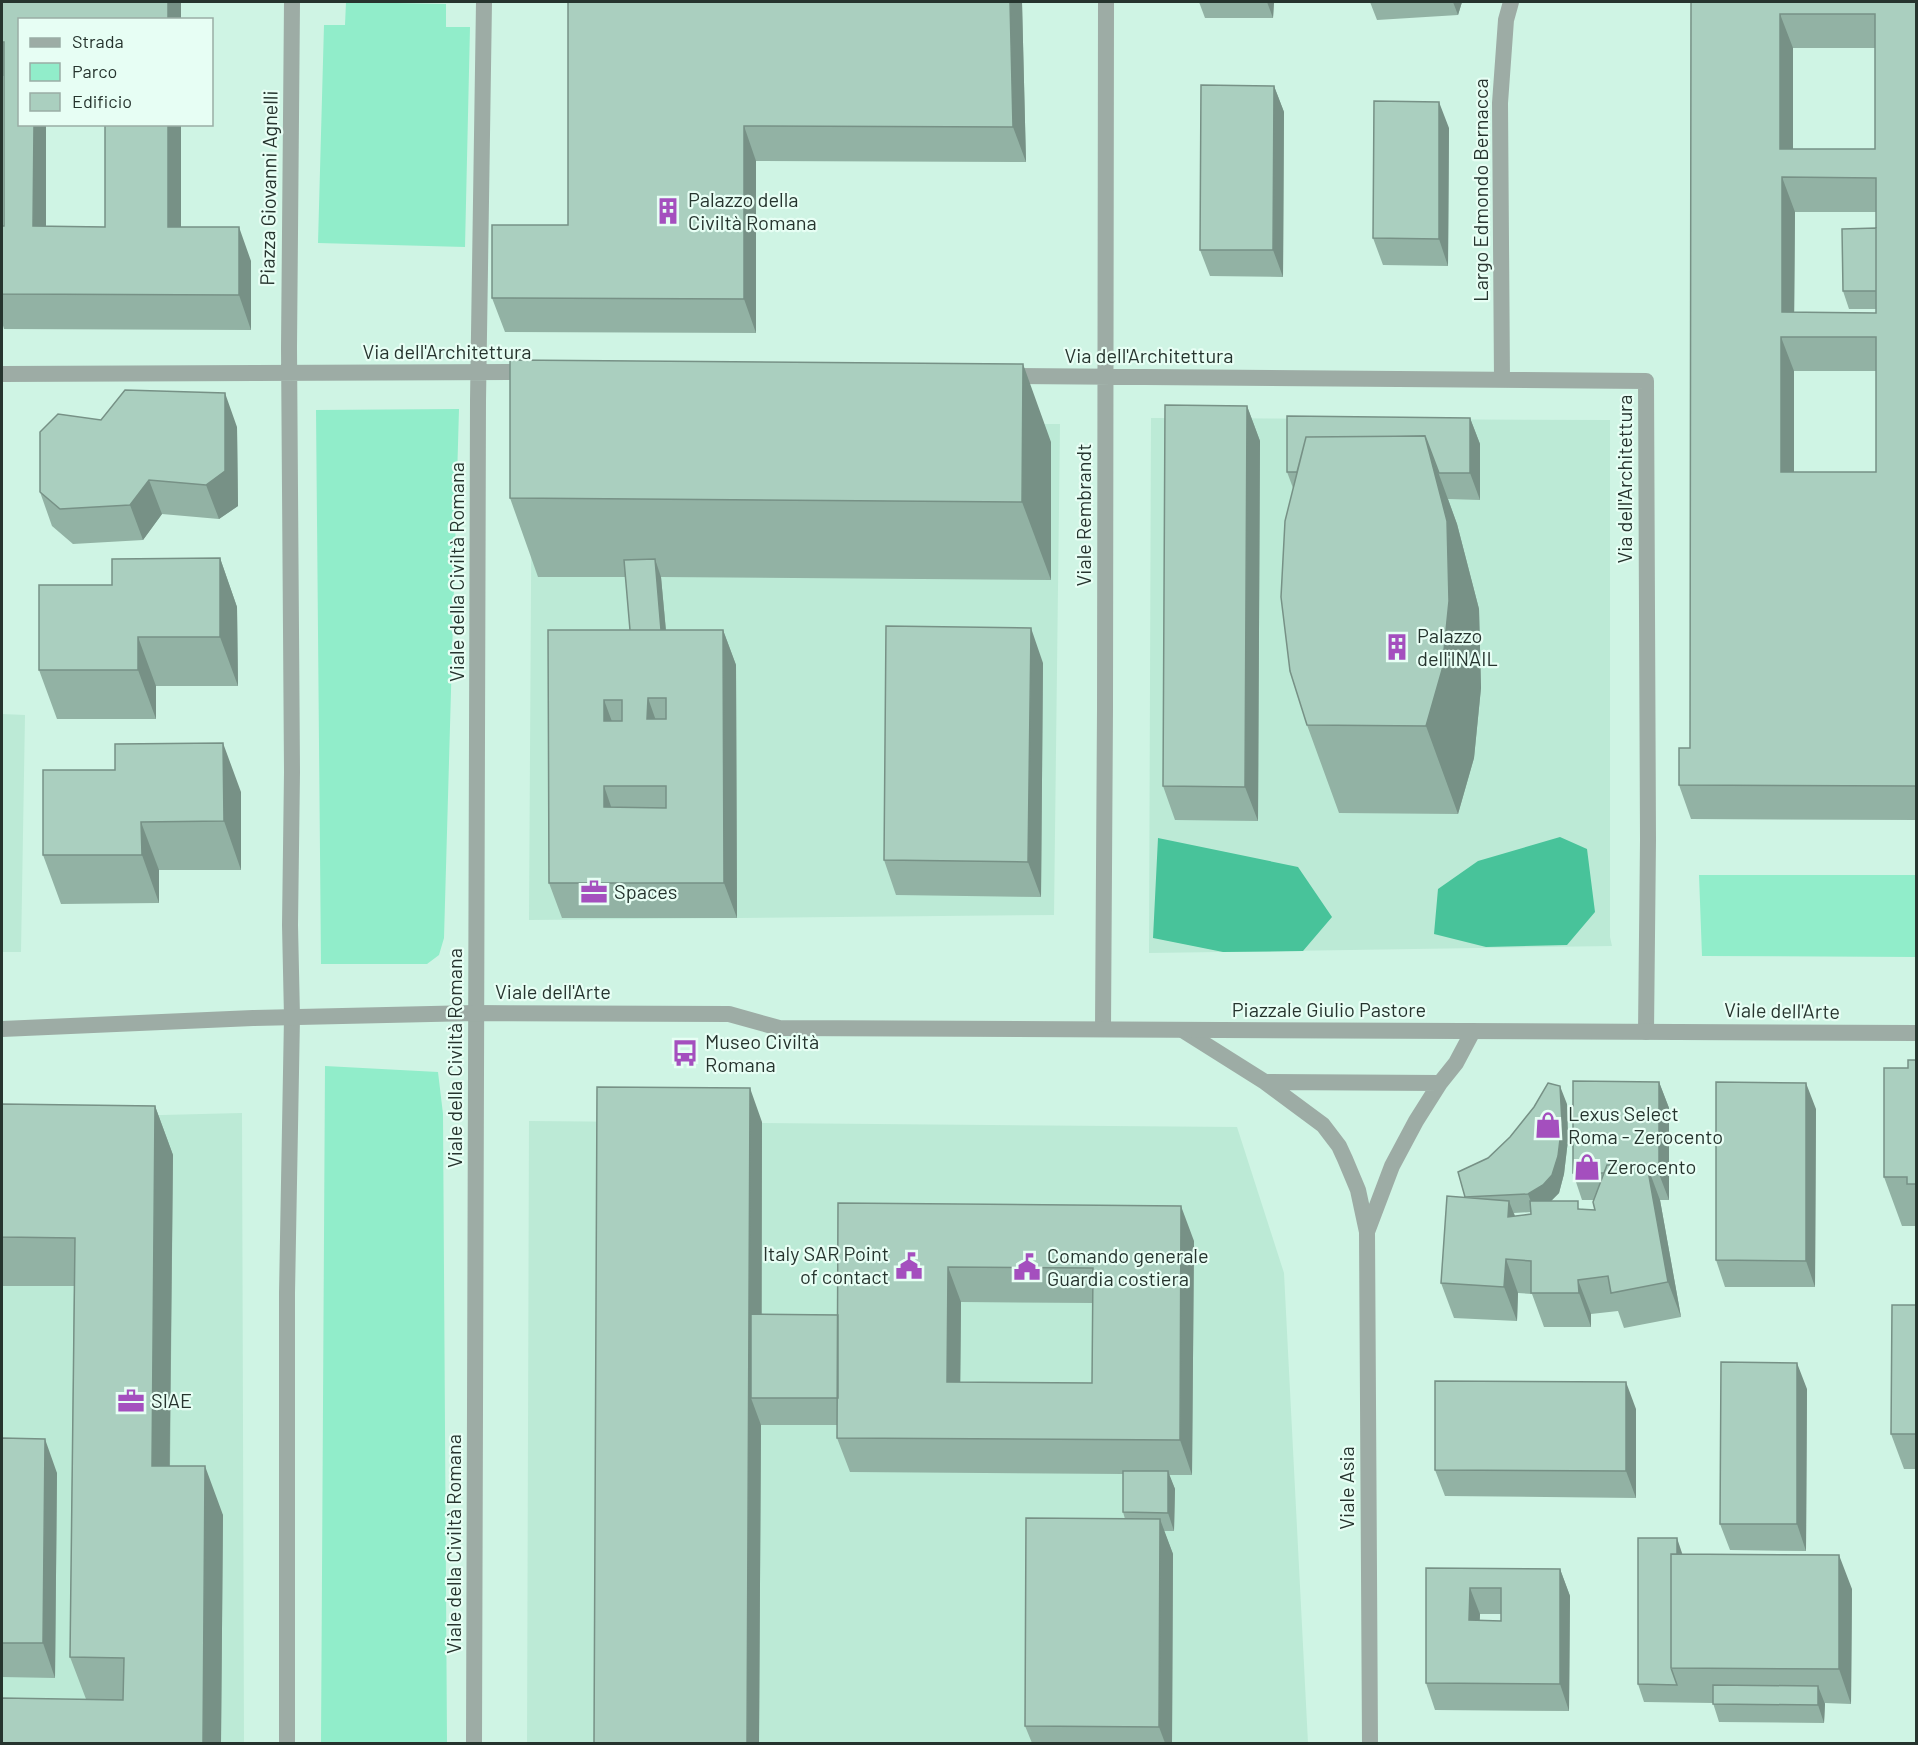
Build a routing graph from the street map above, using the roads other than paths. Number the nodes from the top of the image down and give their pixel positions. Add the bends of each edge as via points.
1 (292, 2) edge
2 (484, 2) edge
3 (1106, 2) edge
4 (1511, 2) edge
5 (478, 372) junction
6 (554, 372) edge
7 (2, 374) edge
8 (290, 374) junction
9 (985, 376) edge
10 (1105, 376) junction
11 (1502, 380) junction
12 (475, 1013) junction
13 (292, 1017) junction
14 (2, 1029) edge
15 (1102, 1029) junction
16 (1184, 1031) junction
17 (1473, 1031) junction
18 (1646, 1032) junction
19 (1917, 1033) edge
20 (1265, 1082) junction
21 (1440, 1083) junction
22 (1367, 1232) junction
23 (287, 1743) edge
24 (474, 1743) edge
25 (1370, 1743) edge

1 - 8 street, Piazza Giovanni Agnelli
2 - 5 street
3 - 10 street, Viale Rembrandt
4 - 11 street, Largo Edmondo Bernacca via 1506,20 1500,103
5 - 6 street, Via dell'Architettura
5 - 8 street, Via dell'Architettura
5 - 12 street, Viale della Civiltà Romana
7 - 8 street, Via dell'Architettura
8 - 13 street
9 - 10 street, Via dell'Architettura
10 - 11 street, Via dell'Architettura
10 - 15 street, Viale Rembrandt
11 - 18 street, Via dell'Architettura via 1646,381
12 - 13 street, Viale dell'Arte
12 - 15 street, Viale dell'Arte via 729,1014 779,1028
12 - 24 street, Viale della Civiltà Romana
13 - 14 street, Viale dell'Arte
13 - 23 street via 287,1293
15 - 16 street, Piazzale Giulio Pastore
16 - 17 street, Piazzale Giulio Pastore
16 - 20 street
17 - 18 street, Piazzale Giulio Pastore
17 - 21 street
18 - 19 street, Viale dell'Arte
20 - 21 street
20 - 22 street via 1315,1118 1335,1139 1358,1190
21 - 22 street via 1392,1166
22 - 25 street, Viale Asia

